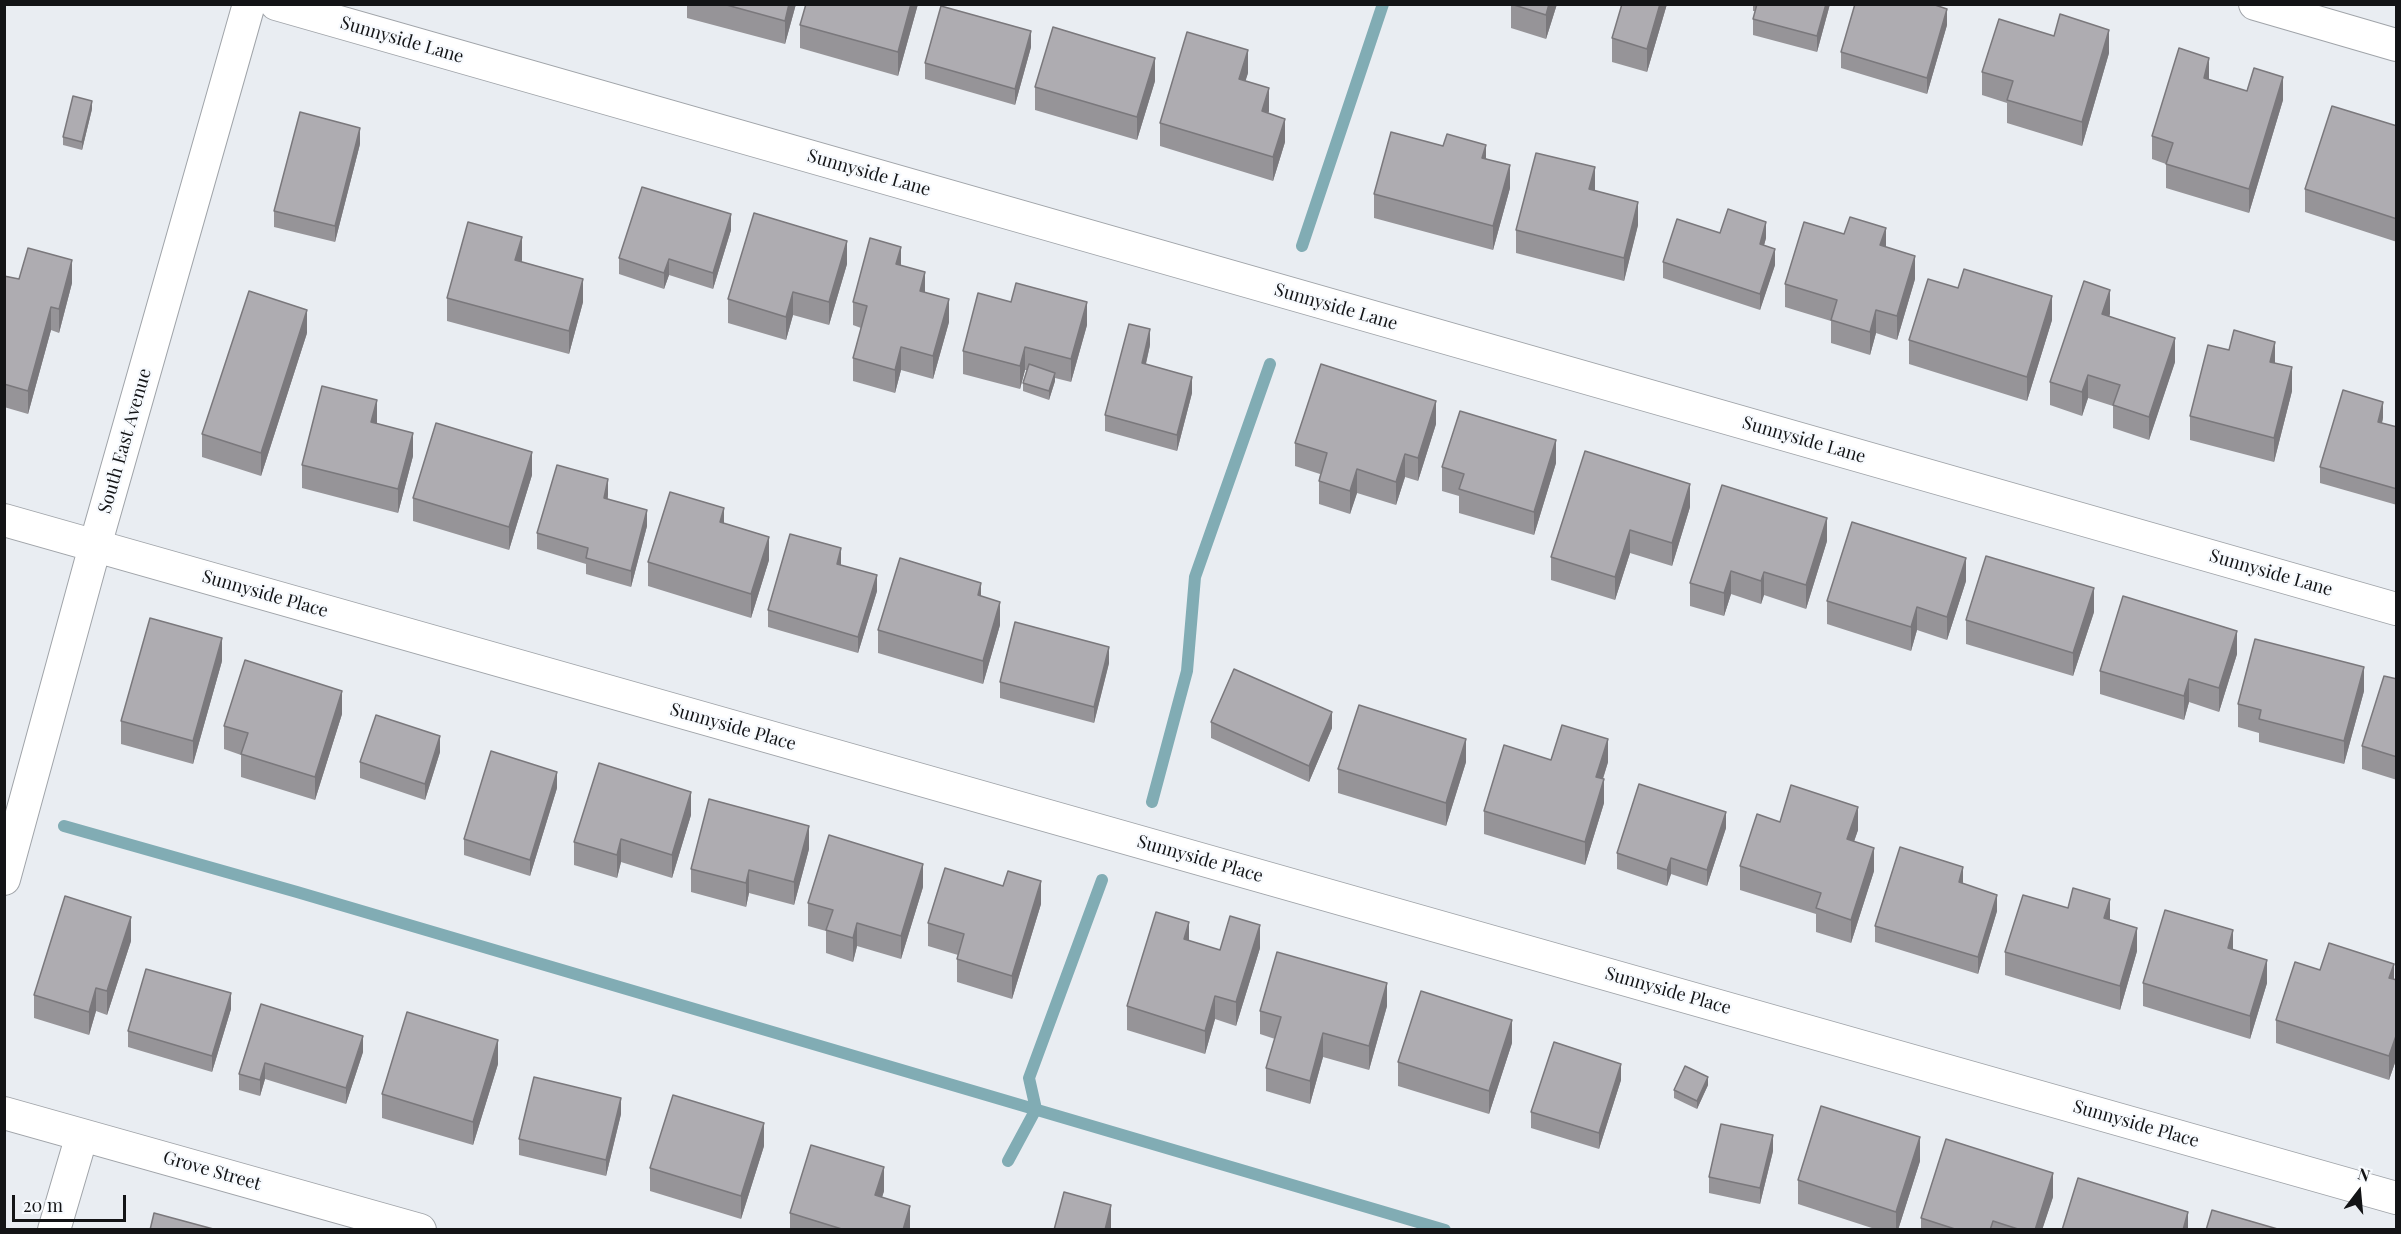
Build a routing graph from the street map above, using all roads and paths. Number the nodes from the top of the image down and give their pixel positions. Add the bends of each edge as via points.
1 (249, 4) edge
2 (276, 4) edge
3 (2255, 4) edge
4 (2397, 45) edge
5 (4, 520) edge
6 (95, 546) junction
7 (2397, 609) edge
8 (4, 879) edge
9 (4, 1113) edge
10 (82, 1135) junction
11 (2397, 1198) edge
12 (54, 1230) edge
13 (420, 1230) edge

1 - 6 street, South East Avenue
2 - 7 street, Sunnyside Lane
3 - 4 street
5 - 6 street, Sunnyside Place
6 - 8 street, South East Avenue
6 - 11 street, Sunnyside Place
9 - 10 street, Grove Street
10 - 12 street
10 - 13 street, Grove Street

